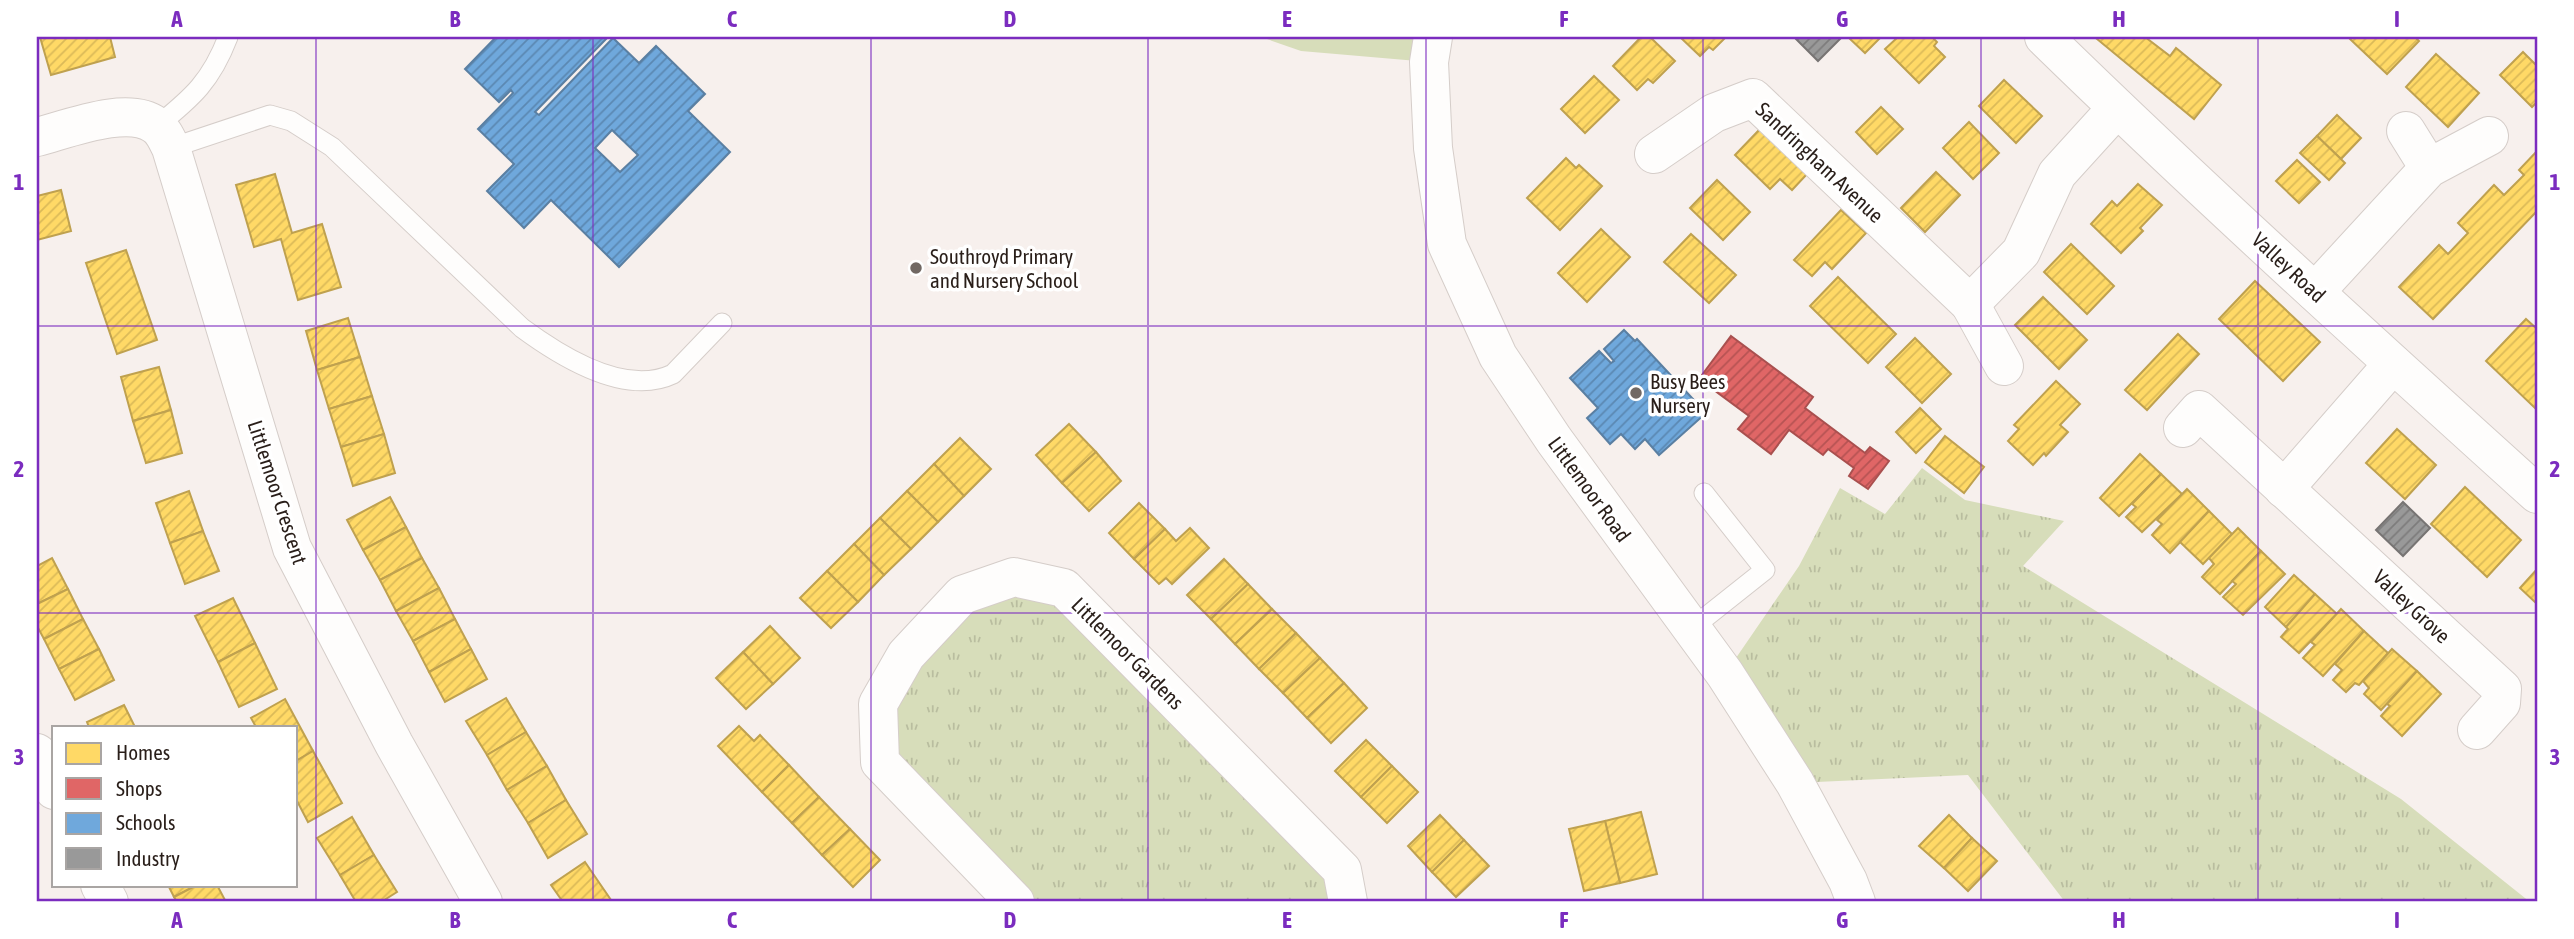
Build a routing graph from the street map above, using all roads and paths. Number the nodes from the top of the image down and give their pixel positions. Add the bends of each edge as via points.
1 (228, 37) edge
2 (1433, 37) edge
3 (2044, 37) edge
4 (2117, 108) junction
5 (2406, 131) dead end
6 (164, 136) junction
7 (2489, 136) dead end
8 (37, 137) edge
9 (1654, 154) dead end
10 (2429, 168) junction
11 (2315, 292) junction
12 (1970, 304) junction
13 (722, 323) dead end
14 (2393, 365) junction
15 (2004, 366) dead end
16 (2183, 428) dead end
17 (2284, 489) junction
18 (1704, 493) dead end
19 (2537, 494) edge
20 (1692, 628) junction
21 (2477, 730) dead end
22 (37, 753) edge
23 (52, 786) edge
24 (101, 886) edge
25 (109, 902) edge
26 (483, 902) edge
27 (1016, 902) edge
28 (1348, 902) edge
29 (1856, 902) edge

1 - 6 lane via 218,64
2 - 20 street, Littlemoor Road via 1429,62 1433,148 1447,244 1498,356
3 - 4 street, Valley Road
4 - 11 street, Valley Road
4 - 12 street via 2057,174 2021,252
5 - 10 street
6 - 8 street via 144,119 127,116
6 - 13 lane via 270,115 291,121 332,148 522,328 554,351 601,374 664,379
6 - 26 street, Littlemoor Crescent via 292,548
7 - 10 street
9 - 12 street, Sandringham Avenue via 1714,113 1753,98
10 - 11 street
11 - 14 street, Valley Road
12 - 15 street, Sandringham Avenue
14 - 17 street
14 - 19 street, Valley Road
16 - 17 street, Valley Grove via 2199,410
17 - 21 street, Valley Grove via 2502,689 2501,703
18 - 20 lane via 1765,570
20 - 29 street, Littlemoor Road via 1796,783
22 - 23 street
24 - 25 street
27 - 28 street, Littlemoor Gardens via 880,762 878,704 906,655 962,595 1014,577 1064,588 1342,870

